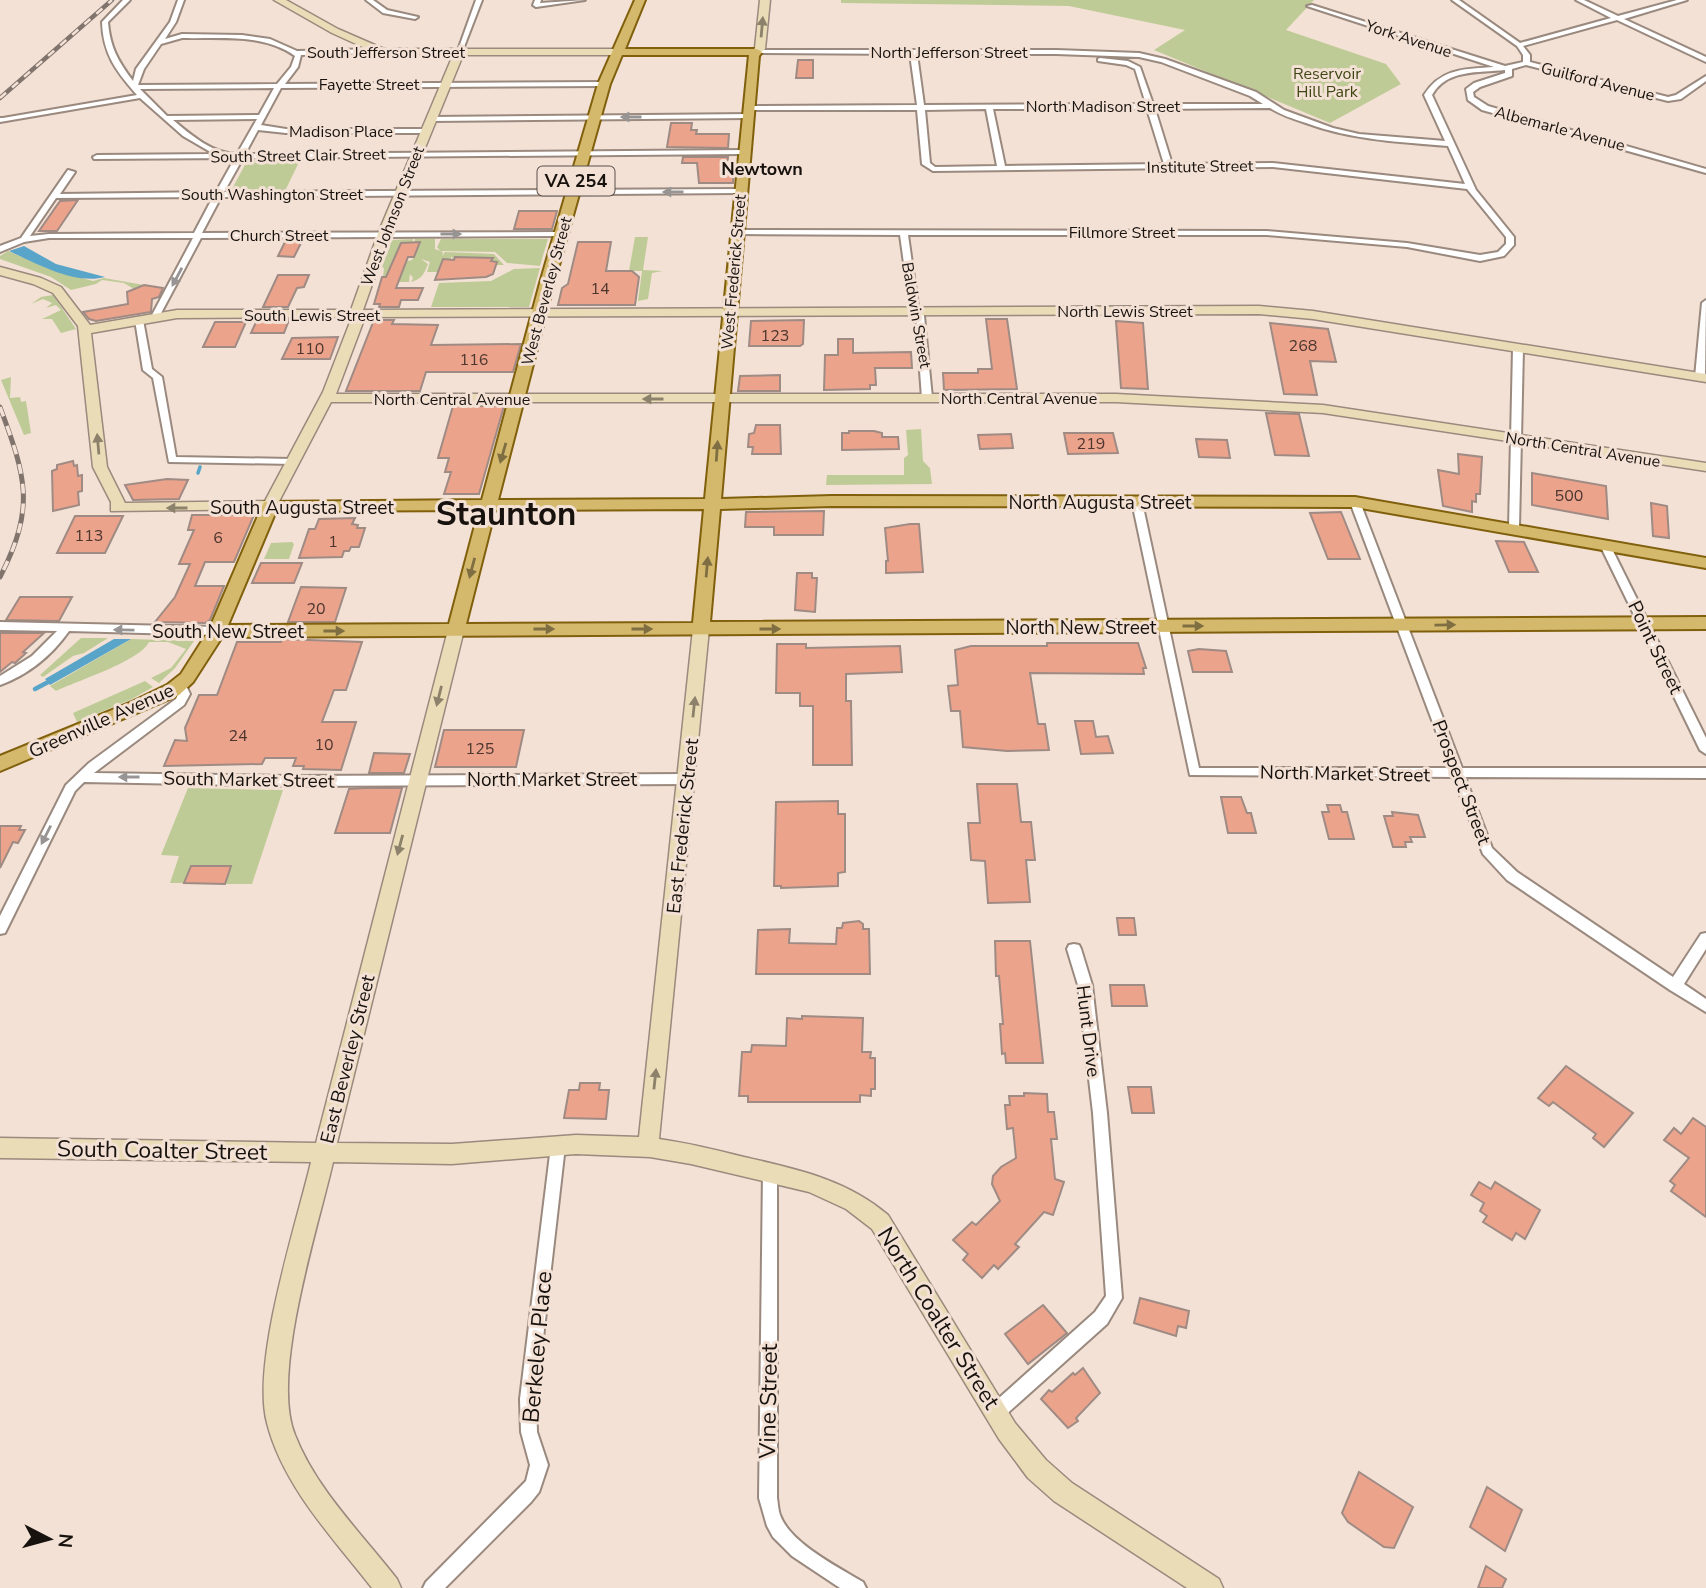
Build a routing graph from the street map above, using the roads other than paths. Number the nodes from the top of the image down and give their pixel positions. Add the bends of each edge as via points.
1 (127, 0) edge
2 (181, 0) edge
3 (369, 0) edge
4 (479, 0) edge
5 (582, 0) edge
6 (640, 0) edge
7 (765, 0) edge
8 (1455, 0) edge
9 (1579, 0) edge
10 (1684, 0) edge
11 (286, 2) edge
12 (537, 3) edge
13 (1310, 6) dead end
14 (415, 17) dead end
15 (1617, 18) junction
16 (160, 42) junction
17 (1520, 45) junction
18 (379, 51) junction
19 (616, 51) junction
20 (1056, 51) junction
21 (458, 52) junction
22 (757, 52) junction
23 (913, 52) junction
24 (296, 53) junction
25 (1706, 60) edge
26 (1526, 62) junction
27 (1508, 69) junction
28 (1706, 78) edge
29 (281, 84) junction
30 (445, 84) junction
31 (604, 84) junction
32 (134, 87) junction
33 (142, 96) junction
34 (1151, 106) junction
35 (1271, 106) junction
36 (921, 107) junction
37 (989, 107) junction
38 (749, 112) junction
39 (262, 117) junction
40 (594, 117) junction
41 (167, 118) junction
42 (431, 119) junction
43 (3, 120) dead end
44 (256, 127) junction
45 (425, 131) junction
46 (1451, 144) junction
47 (744, 152) junction
48 (417, 153) junction
49 (584, 153) junction
50 (240, 155) junction
51 (222, 156) junction
52 (97, 157) dead end
53 (1169, 166) junction
54 (1002, 169) junction
55 (1706, 171) edge
56 (71, 172) dead end
57 (1470, 187) junction
58 (741, 191) junction
59 (573, 192) junction
60 (400, 193) junction
61 (219, 194) junction
62 (55, 196) junction
63 (738, 232) junction
64 (904, 232) junction
65 (383, 234) junction
66 (560, 234) junction
67 (197, 236) junction
68 (24, 239) junction
69 (0, 249) edge
70 (0, 271) edge
71 (1706, 303) edge
72 (731, 312) junction
73 (917, 312) junction
74 (540, 313) junction
75 (358, 314) junction
76 (155, 317) junction
77 (139, 320) junction
78 (86, 330) junction
79 (1518, 349) junction
80 (1703, 378) edge
81 (327, 398) junction
82 (927, 398) junction
83 (722, 399) junction
84 (518, 400) junction
85 (1516, 439) junction
86 (291, 462) junction
87 (1706, 467) edge
88 (714, 495) junction
89 (1137, 502) junction
90 (1355, 502) junction
91 (270, 506) junction
92 (488, 506) junction
93 (1514, 528) junction
94 (1605, 545) junction
95 (1706, 563) edge
96 (1706, 623) edge
97 (1644, 624) junction
98 (1402, 625) junction
99 (0, 626) edge
100 (1163, 626) junction
101 (65, 629) junction
102 (701, 629) junction
103 (456, 630) junction
104 (217, 631) junction
105 (0, 681) edge
106 (180, 684) junction
107 (1706, 750) edge
108 (2, 760) edge
109 (1706, 773) edge
110 (1459, 774) junction
111 (81, 777) junction
112 (418, 779) junction
113 (687, 779) junction
114 (0, 929) edge
115 (1706, 938) edge
116 (1074, 949) dead end
117 (1675, 986) junction
118 (1706, 1006) edge
119 (558, 1146) junction
120 (648, 1147) junction
121 (0, 1148) edge
122 (324, 1153) junction
123 (770, 1172) junction
124 (996, 1412) junction
125 (388, 1588) edge
126 (432, 1588) edge
127 (857, 1588) edge
128 (1210, 1588) edge

1 - 32 street via 106,20 104,33
2 - 16 street
3 - 14 street via 384,11
4 - 21 street, West Johnson Street
5 - 12 street
6 - 19 main road, West Beverley Street / VA 254
22 -> 7 street, West Frederick Street
8 - 17 street
9 - 15 street
10 - 15 street
11 - 18 street
13 - 27 street, York Avenue
15 - 17 street
15 - 25 street
16 - 24 street, South Jefferson Street via 185,36 251,37
16 - 32 street via 138,73
17 - 26 street via 1527,54
18 - 21 street, South Jefferson Street
18 - 24 street, South Jefferson Street
19 - 21 street, South Jefferson Street
19 - 22 main road, North Jefferson Street
19 - 31 main road, West Beverley Street / VA 254
20 - 23 street, North Jefferson Street
20 - 34 street via 1135,65
20 - 35 street, North Jefferson Street via 1149,56 1253,94
21 - 30 street, West Johnson Street
22 - 23 street, North Jefferson Street
22 - 38 main road, West Frederick Street
23 - 36 street
24 - 29 street via 295,66
26 - 27 street
26 - 28 street, Guilford Avenue via 1668,99
27 - 46 street via 1451,75 1429,90 1429,100
27 - 55 street, Albemarle Avenue via 1509,74 1473,87 1469,96 1494,111
29 - 30 street, Fayette Street
29 - 32 street, Fayette Street
29 - 39 street
30 - 31 street, Fayette Street
30 - 42 street, West Johnson Street
31 - 40 main road, West Beverley Street / VA 254
32 - 33 street
33 - 41 street
33 - 43 street
34 - 35 street, North Madison Street
34 - 37 street, North Madison Street
34 - 53 street
35 - 46 street, North Madison Street via 1352,135
36 - 37 street, North Madison Street
36 - 38 street, North Madison Street
36 - 54 street, Institute Street via 929,168
37 - 54 street
38 -> 40 street, North Madison Street
38 - 47 main road, West Frederick Street
39 - 41 street, Madison Place
39 - 44 street
40 - 42 street, North Madison Street
40 - 49 main road, West Beverley Street / VA 254
41 - 51 street
42 - 45 street, West Johnson Street
44 - 45 street, Madison Place
44 - 50 street
45 - 48 street, West Johnson Street
46 - 57 street
47 - 49 street, South Street Clair Street
47 - 58 main road, West Frederick Street
48 - 49 street, South Street Clair Street
48 - 50 street, South Street Clair Street
48 - 60 street, West Johnson Street
49 - 59 main road, West Beverley Street / VA 254
50 - 51 street, South Street Clair Street
50 - 61 street
51 - 52 street, South Street Clair Street
53 - 54 street, Institute Street
53 - 57 street, Institute Street via 1287,166
56 - 62 street
57 - 64 street, Fillmore Street via 1510,237 1504,253 1480,258 1395,244 1268,233
58 -> 59 street, South Washington Street
58 - 63 main road, West Frederick Street
59 - 60 street, South Washington Street
59 - 66 main road, West Beverley Street / VA 254
60 - 61 street, South Washington Street
60 - 65 street, West Johnson Street
61 - 62 street, South Washington Street
61 - 67 street
62 - 68 street
63 - 64 street, Fillmore Street
63 - 72 main road, West Frederick Street
64 - 73 street, Baldwin Street
65 -> 66 street, Church Street
65 - 67 street, Church Street
65 - 75 street, West Johnson Street
66 - 74 main road, West Beverley Street / VA 254
67 - 68 street, Church Street
67 -> 76 street
68 - 69 street, Church Street
70 - 78 street via 57,290
71 - 80 street
72 - 73 street, North Lewis Street
72 - 74 street, North Lewis Street
72 - 83 main road, West Frederick Street
73 - 79 street, North Lewis Street via 1287,312
73 - 82 street, Baldwin Street
74 - 75 street, South Lewis Street
74 - 84 main road, West Beverley Street / VA 254
75 - 76 street, South Lewis Street
75 - 81 street, West Johnson Street
76 - 77 street, South Lewis Street
77 - 78 street, South Lewis Street
77 - 86 street via 148,370 157,377 172,460
91 -> 78 street, South Augusta Street via 116,508 118,502 100,467
79 - 80 street, North Lewis Street
79 - 85 street
81 - 84 street, North Central Avenue
81 - 86 street, West Johnson Street
82 - 83 street, North Central Avenue
82 - 85 street, North Central Avenue via 1124,398 1287,406
83 -> 84 street, North Central Avenue
88 -> 83 main road, West Frederick Street
84 -> 92 main road, West Beverley Street / VA 254
85 - 87 street, North Central Avenue
85 - 93 street
86 - 91 street, West Johnson Street
88 - 89 main road, North Augusta Street via 776,501
88 - 92 main road, North Augusta Street
102 -> 88 main road, East Frederick Street
89 - 90 main road, North Augusta Street
89 - 100 street
90 - 93 main road, North Augusta Street
90 - 98 street, Prospect Street
91 - 92 main road, South Augusta Street
91 - 104 main road, Greenville Avenue
92 -> 103 main road, East Beverley Street / VA 254
93 - 94 main road, North Augusta Street
94 - 95 main road, North Augusta Street
94 - 97 street, Point Street
96 - 97 main road, North New Street
98 -> 97 main road, North New Street
97 - 107 street, Point Street
100 -> 98 main road, North New Street
98 - 110 street, Prospect Street
99 - 101 street, South New Street
102 -> 100 main road, North New Street
100 - 110 street, North Market Street via 1194,772
104 -> 101 street, South New Street
101 - 105 street via 24,668
103 -> 102 main road, North New Street
113 -> 102 street, East Frederick Street
104 -> 103 main road, South New Street
103 -> 112 street, East Beverley Street / VA 254
104 - 106 main road, Greenville Avenue
106 - 108 main road, Greenville Avenue via 131,710
106 - 111 street via 184,696 180,702
109 - 110 street, North Market Street
110 - 117 street, Prospect Street via 1485,848 1498,864
112 -> 111 street, South Market Street
111 -> 114 street via 70,788
112 - 113 street, North Market Street
112 -> 122 street, East Beverley Street / VA 254
120 -> 113 street, East Frederick Street
115 - 117 street
116 - 124 street, Hunt Drive via 1085,985 1100,1114 1114,1298 1101,1318
117 - 118 street, Prospect Street
119 - 120 street, North Coalter Street
119 - 122 street, North Coalter Street via 453,1154
119 - 126 street, Berkeley Place via 528,1399 537,1474 525,1496
120 - 123 street, North Coalter Street
121 - 122 street, South Coalter Street
122 - 125 street, East Beverley Street via 277,1371 278,1421 284,1442 305,1478
123 - 124 street, North Coalter Street via 839,1192 880,1222
123 - 127 street, Vine Street via 768,1498 773,1520 786,1537
124 - 128 street, North Coalter Street via 1023,1453 1063,1492

